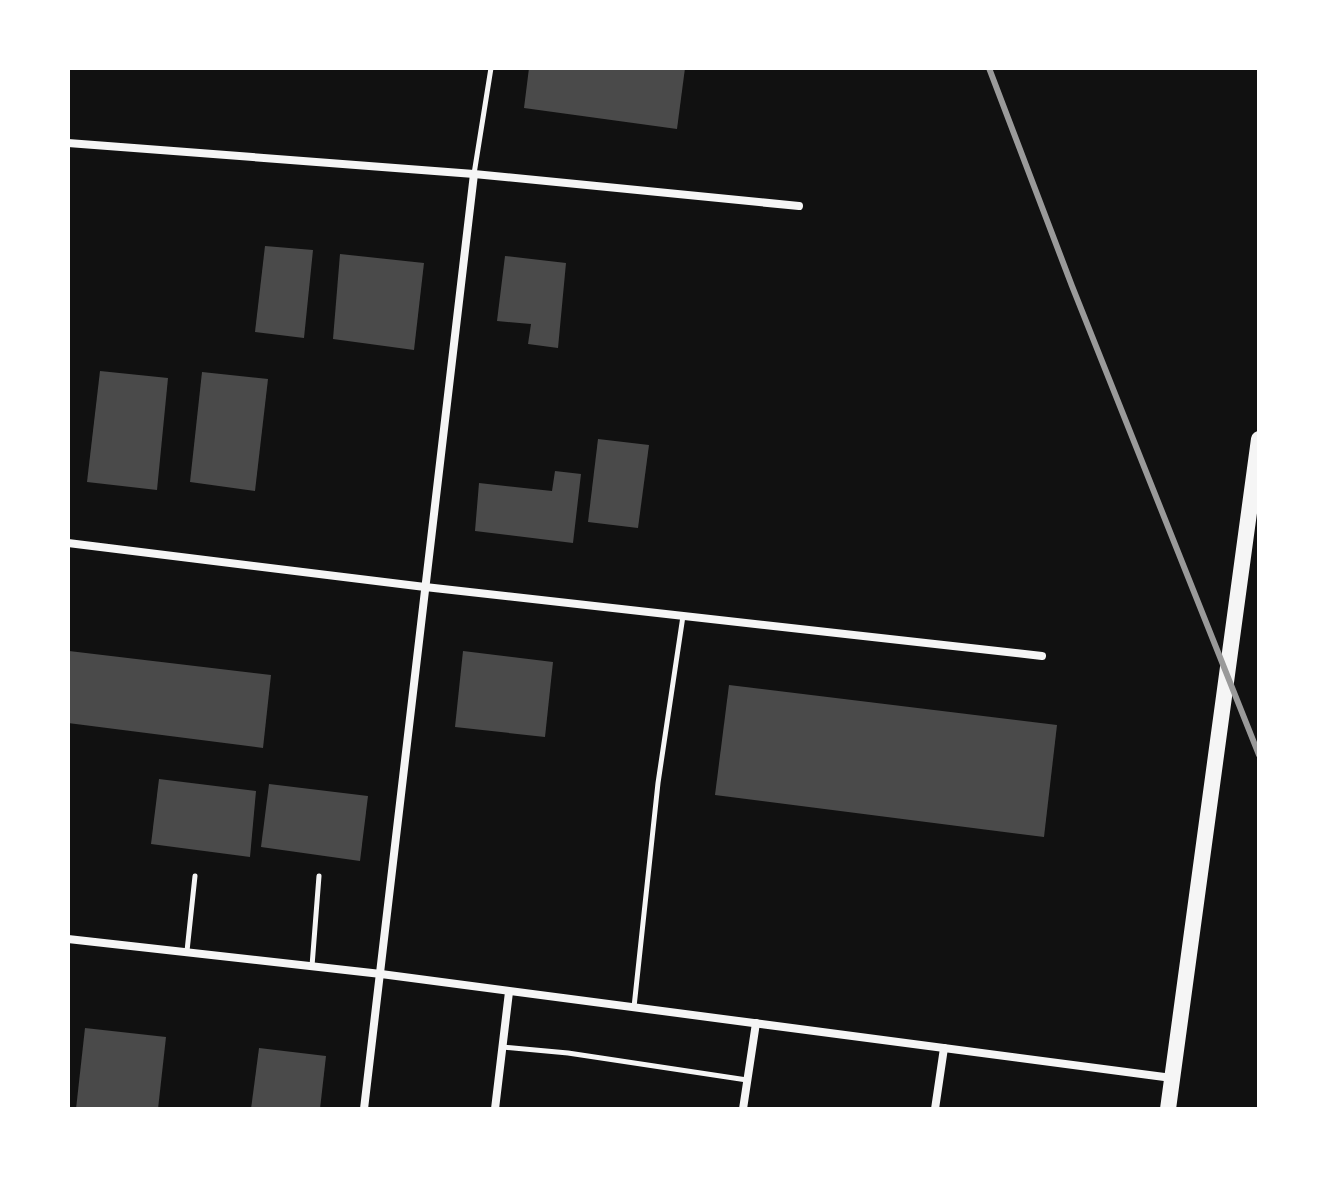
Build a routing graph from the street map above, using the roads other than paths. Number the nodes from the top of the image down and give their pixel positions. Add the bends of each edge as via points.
1 (491, 68) edge
2 (68, 143) edge
3 (474, 174) junction
4 (799, 206) dead end
5 (1259, 439) edge
6 (68, 543) edge
7 (425, 587) junction
8 (683, 616) junction
9 (1042, 656) dead end
10 (195, 876) dead end
11 (319, 876) dead end
12 (68, 939) edge
13 (187, 952) junction
14 (312, 966) junction
15 (381, 974) junction
16 (509, 992) junction
17 (634, 1007) junction
18 (756, 1023) junction
19 (503, 1047) junction
20 (944, 1048) junction
21 (1172, 1078) junction
22 (747, 1080) junction
23 (364, 1109) edge
24 (495, 1109) edge
25 (743, 1109) edge
26 (935, 1109) edge
27 (1168, 1109) edge

1 - 3 lane
2 - 3 street
3 - 4 street
3 - 7 street
5 - 21 main road
6 - 7 street
7 - 8 street
7 - 15 street
8 - 9 street
8 - 17 lane via 658,783
10 - 13 lane
11 - 14 lane
12 - 13 street
13 - 14 street
14 - 15 street
15 - 16 street
15 - 23 street
16 - 17 street
16 - 19 street
17 - 18 street
18 - 20 street
18 - 22 street
19 - 22 lane
19 - 24 street
20 - 21 street
20 - 26 street
21 - 27 main road
22 - 25 street

